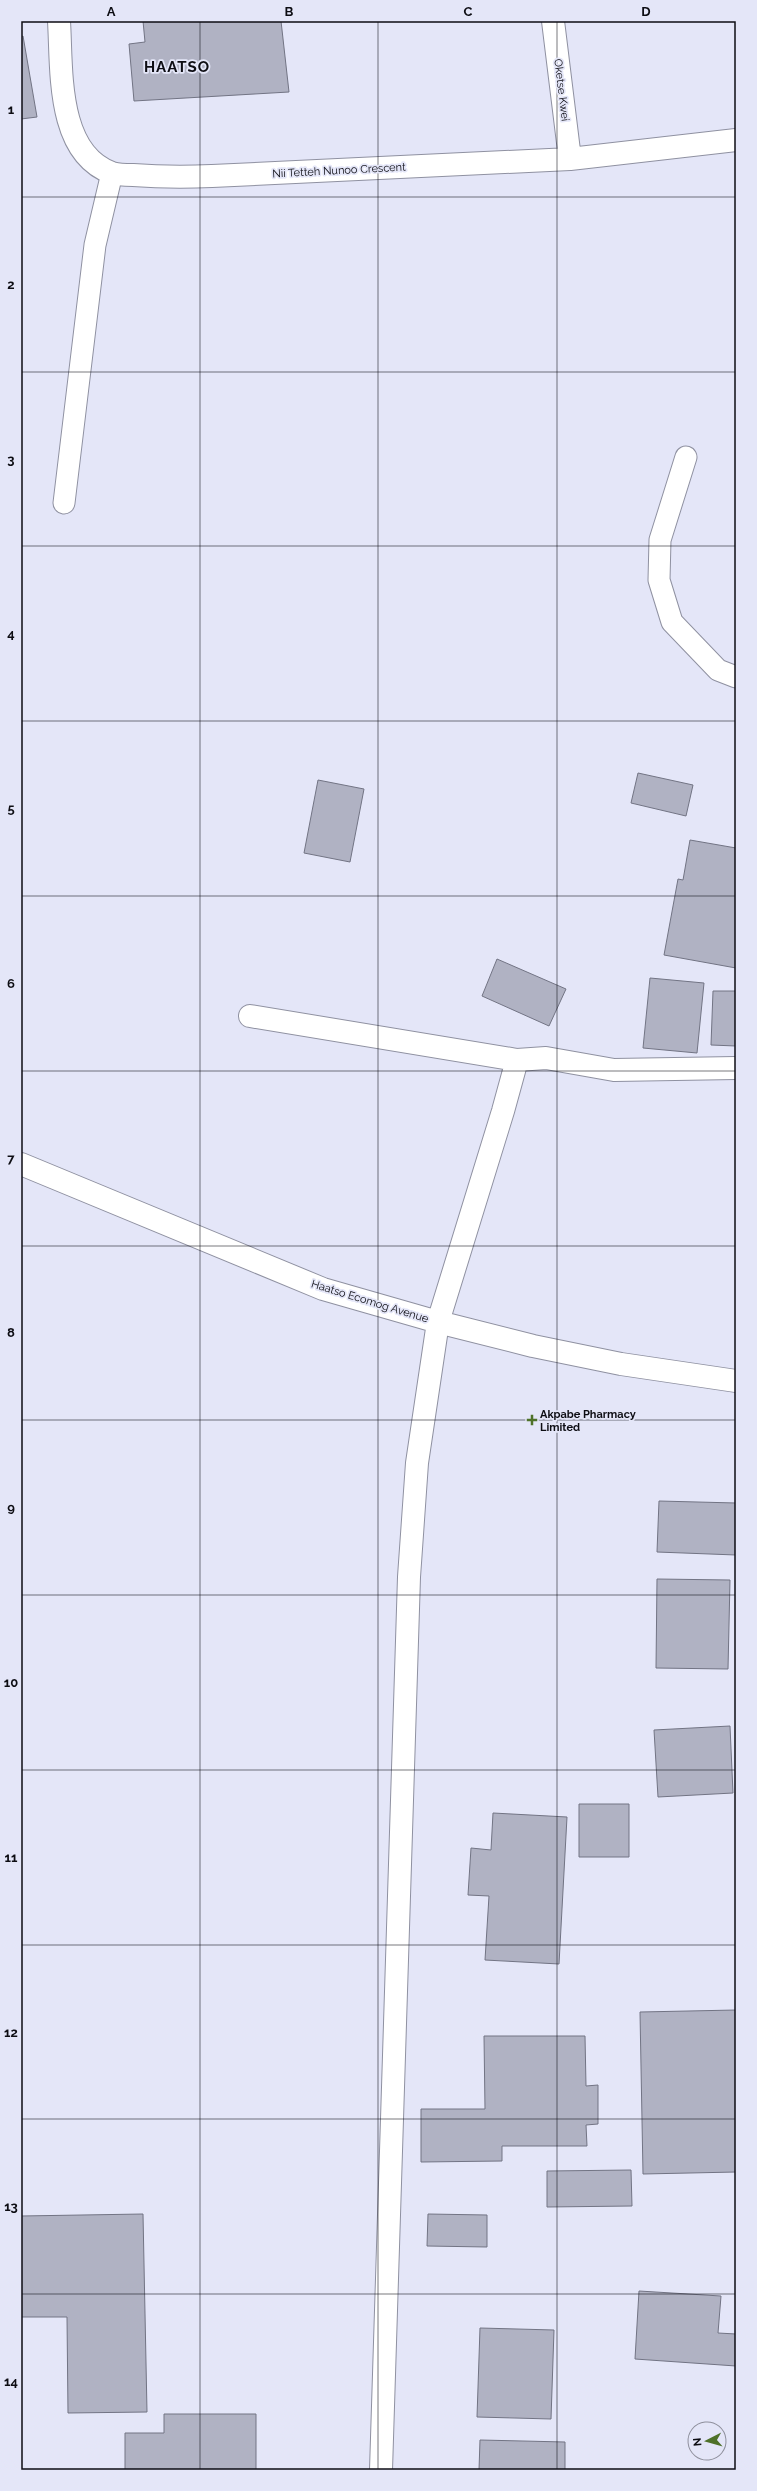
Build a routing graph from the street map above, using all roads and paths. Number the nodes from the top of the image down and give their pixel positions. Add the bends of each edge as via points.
1 (59, 21) edge
2 (553, 21) edge
3 (736, 140) edge
4 (570, 159) junction
5 (112, 174) junction
6 (686, 457) dead end
7 (64, 503) dead end
8 (736, 677) edge
9 (250, 1016) dead end
10 (517, 1060) junction
11 (736, 1068) edge
12 (21, 1164) edge
13 (438, 1322) junction
14 (736, 1381) edge
15 (381, 2470) edge

1 - 5 street, Nii Tetteh Nunoo Crescent via 65,106 73,135 87,159
2 - 4 street, Oketse Kwei
3 - 4 street, Nii Tetteh Nunoo Crescent
4 - 5 street, Nii Tetteh Nunoo Crescent via 197,176
5 - 7 lane via 95,245
6 - 8 lane via 660,540 659,580 672,622 718,670
9 - 10 street
10 - 11 street via 546,1058 614,1070
10 - 13 street
12 - 13 street, Haatso Ecomog Avenue via 323,1289
13 - 14 street, Haatso Ecomog Avenue via 621,1364
13 - 15 street via 417,1463 409,1576

